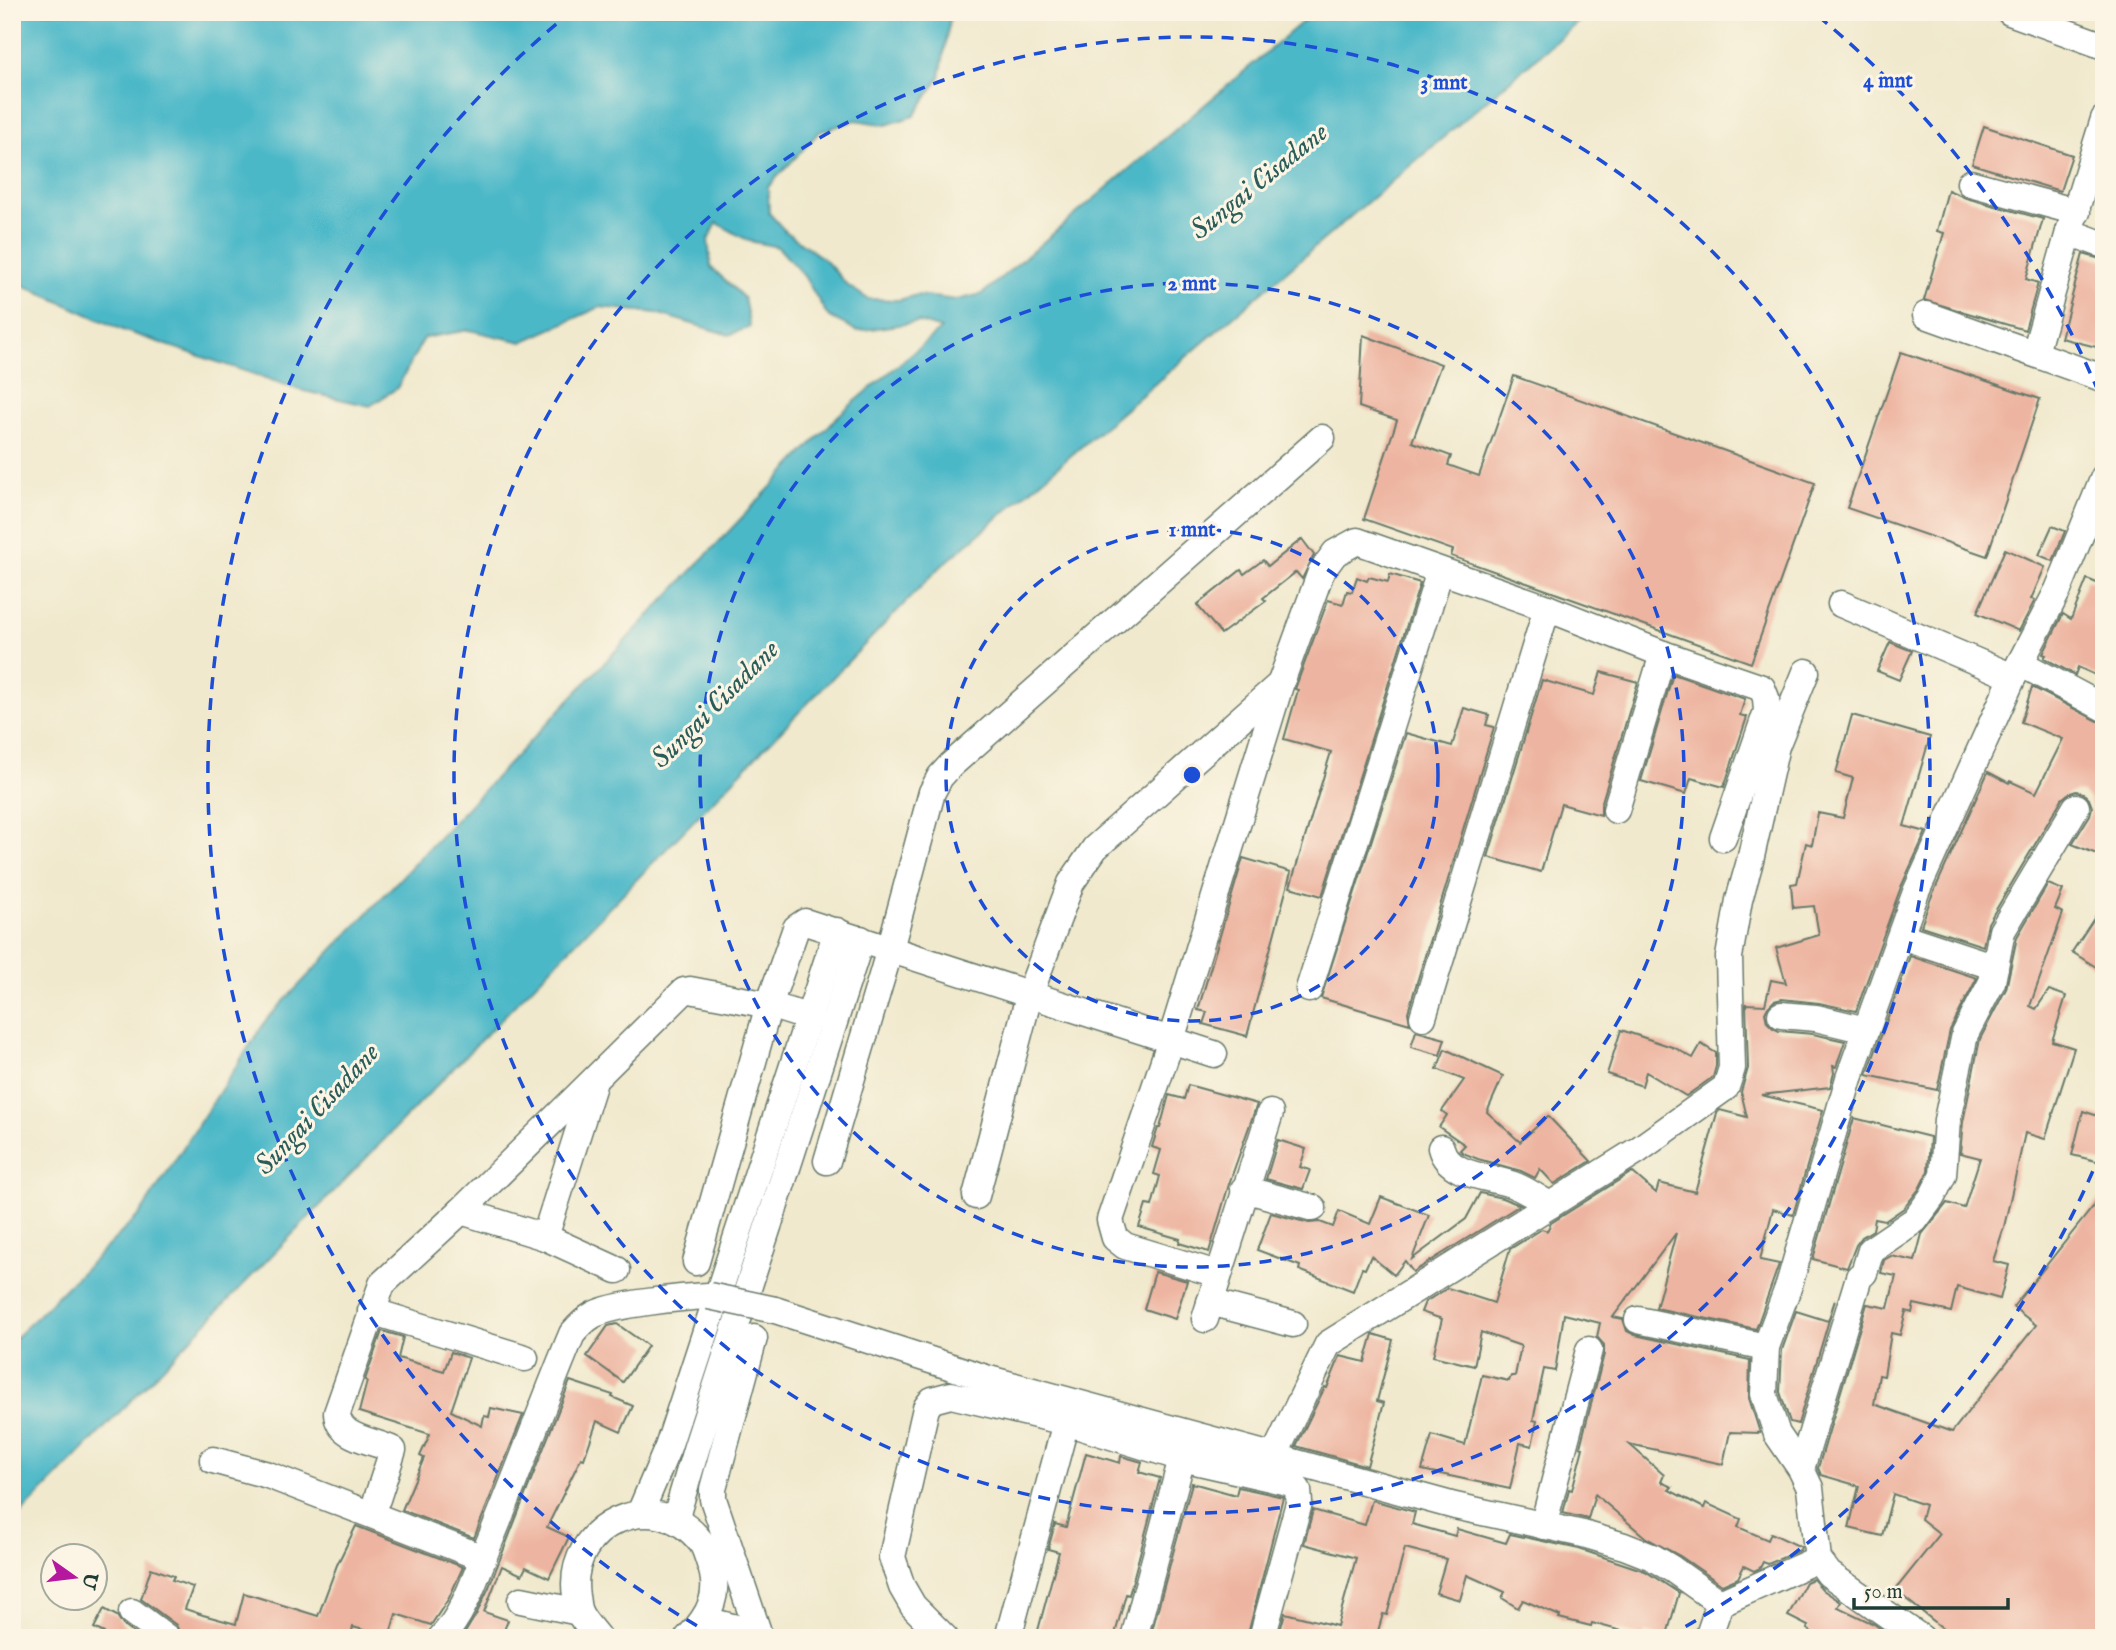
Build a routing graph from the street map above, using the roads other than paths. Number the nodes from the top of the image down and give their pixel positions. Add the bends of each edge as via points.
1 (2010, 12) edge
2 (2104, 46) edge
3 (2104, 119) edge
4 (1970, 183) dead end
5 (2073, 222) junction
6 (2104, 245) edge
7 (1926, 315) dead end
8 (2035, 353) junction
9 (2104, 371) edge
10 (1322, 438) dead end
11 (2104, 477) edge
12 (1440, 571) junction
13 (1841, 604) dead end
14 (1547, 608) junction
15 (1663, 654) junction
16 (2017, 670) junction
17 (1806, 672) dead end
18 (1281, 682) junction
19 (2104, 708) edge
20 (2076, 807) dead end
21 (1616, 810) dead end
22 (1723, 838) dead end
23 (849, 935) junction
24 (1900, 936) junction
25 (890, 949) junction
26 (1995, 967) junction
27 (1309, 989) dead end
28 (1029, 996) junction
29 (769, 1005) junction
30 (1781, 1015) dead end
31 (1423, 1017) dead end
32 (810, 1018) junction
33 (1866, 1030) junction
34 (1171, 1040) junction
35 (1214, 1054) dead end
36 (594, 1083) junction
37 (1270, 1113) dead end
38 (1441, 1148) dead end
39 (827, 1161) dead end
40 (1244, 1189) junction
41 (976, 1196) dead end
42 (1550, 1205) junction
43 (1312, 1208) dead end
44 (461, 1211) junction
45 (545, 1237) junction
46 (696, 1262) dead end
47 (617, 1270) dead end
48 (1217, 1274) junction
49 (371, 1311) junction
50 (1638, 1320) dead end
51 (1293, 1324) dead end
52 (754, 1338) dead end
53 (1766, 1347) junction
54 (1589, 1350) dead end
55 (524, 1358) dead end
56 (1066, 1422) junction
57 (1274, 1456) junction
58 (1182, 1458) junction
59 (213, 1460) dead end
60 (1801, 1469) junction
61 (377, 1499) dead end
62 (640, 1513) junction
63 (676, 1520) junction
64 (1543, 1525) junction
65 (483, 1558) junction
66 (1818, 1559) junction
67 (723, 1563) junction
68 (521, 1600) dead end
69 (1720, 1603) junction
70 (132, 1612) dead end
71 (579, 1612) junction
72 (696, 1629) edge
73 (167, 1638) edge
74 (441, 1638) edge
75 (598, 1638) edge
76 (757, 1638) edge
77 (945, 1638) edge
78 (1008, 1638) edge
79 (1134, 1638) edge
80 (1262, 1638) edge
81 (1708, 1638) edge
82 (1921, 1638) edge

1 - 2 street
3 - 5 street
4 - 5 street
5 - 6 street
5 - 8 street
7 - 8 street
8 - 9 street via 2102,378
10 - 25 street via 940,777
11 - 16 street via 2058,590
12 - 14 street
12 - 18 street via 1357,541 1335,553 1321,572
12 - 27 street
13 - 16 street
14 - 15 street
14 - 31 street
15 - 21 street
15 - 22 street via 1762,688 1766,698 1767,710
16 - 19 street
16 - 24 street
17 - 42 street via 1776,746 1739,900 1729,957 1732,1068 1726,1087
18 - 28 street via 1084,860
18 - 34 street
20 - 26 street via 2002,932
23 - 25 street
23 - 29 street via 805,922 796,928
23 - 32 street
23 - 63 street
24 - 26 street
24 - 33 street
25 - 28 street
25 - 39 street
26 - 60 street via 1965,1034 1947,1120 1943,1175 1915,1220 1871,1250
28 - 34 street
28 - 41 street
29 - 32 street
29 - 36 street via 687,990
29 - 46 street
30 - 33 street
32 - 62 street via 668,1447
33 - 53 street
34 - 35 street
34 - 48 street via 1110,1220 1115,1238 1125,1246
36 - 44 street
36 - 45 street
37 - 40 street
38 - 42 street via 1443,1158 1468,1173 1515,1185
40 - 43 street
40 - 48 street
42 - 57 street via 1328,1345
44 - 45 street
44 - 49 street via 382,1284
45 - 47 street
48 - 51 street via 1207,1311
49 - 55 street
49 - 61 street via 337,1423 343,1431 393,1450
50 - 53 street
52 - 67 street via 713,1489
53 - 60 street via 1763,1394 1777,1434
54 - 64 street
56 - 58 street
56 - 77 street via 951,1395 932,1400 926,1408 892,1557 913,1606
56 - 78 street
57 - 64 street
57 - 65 street, bridge via 989,1379 775,1310 709,1296 686,1297 602,1311 572,1334
58 - 79 street
58 - 80 street via 1292,1483 1298,1490 1299,1503
59 - 65 street via 268,1475
60 - 66 street via 1810,1488
62 - 63 street
62 - 71 street via 608,1523 584,1547 573,1579
63 - 67 street
64 - 69 street via 1652,1557
65 - 74 street via 452,1626
66 - 69 street
66 - 82 street via 1829,1574
67 - 72 street via 713,1598
67 - 76 street
68 - 71 street
69 - 81 street
70 - 73 street
71 - 75 street
72 - 76 street via 741,1629

